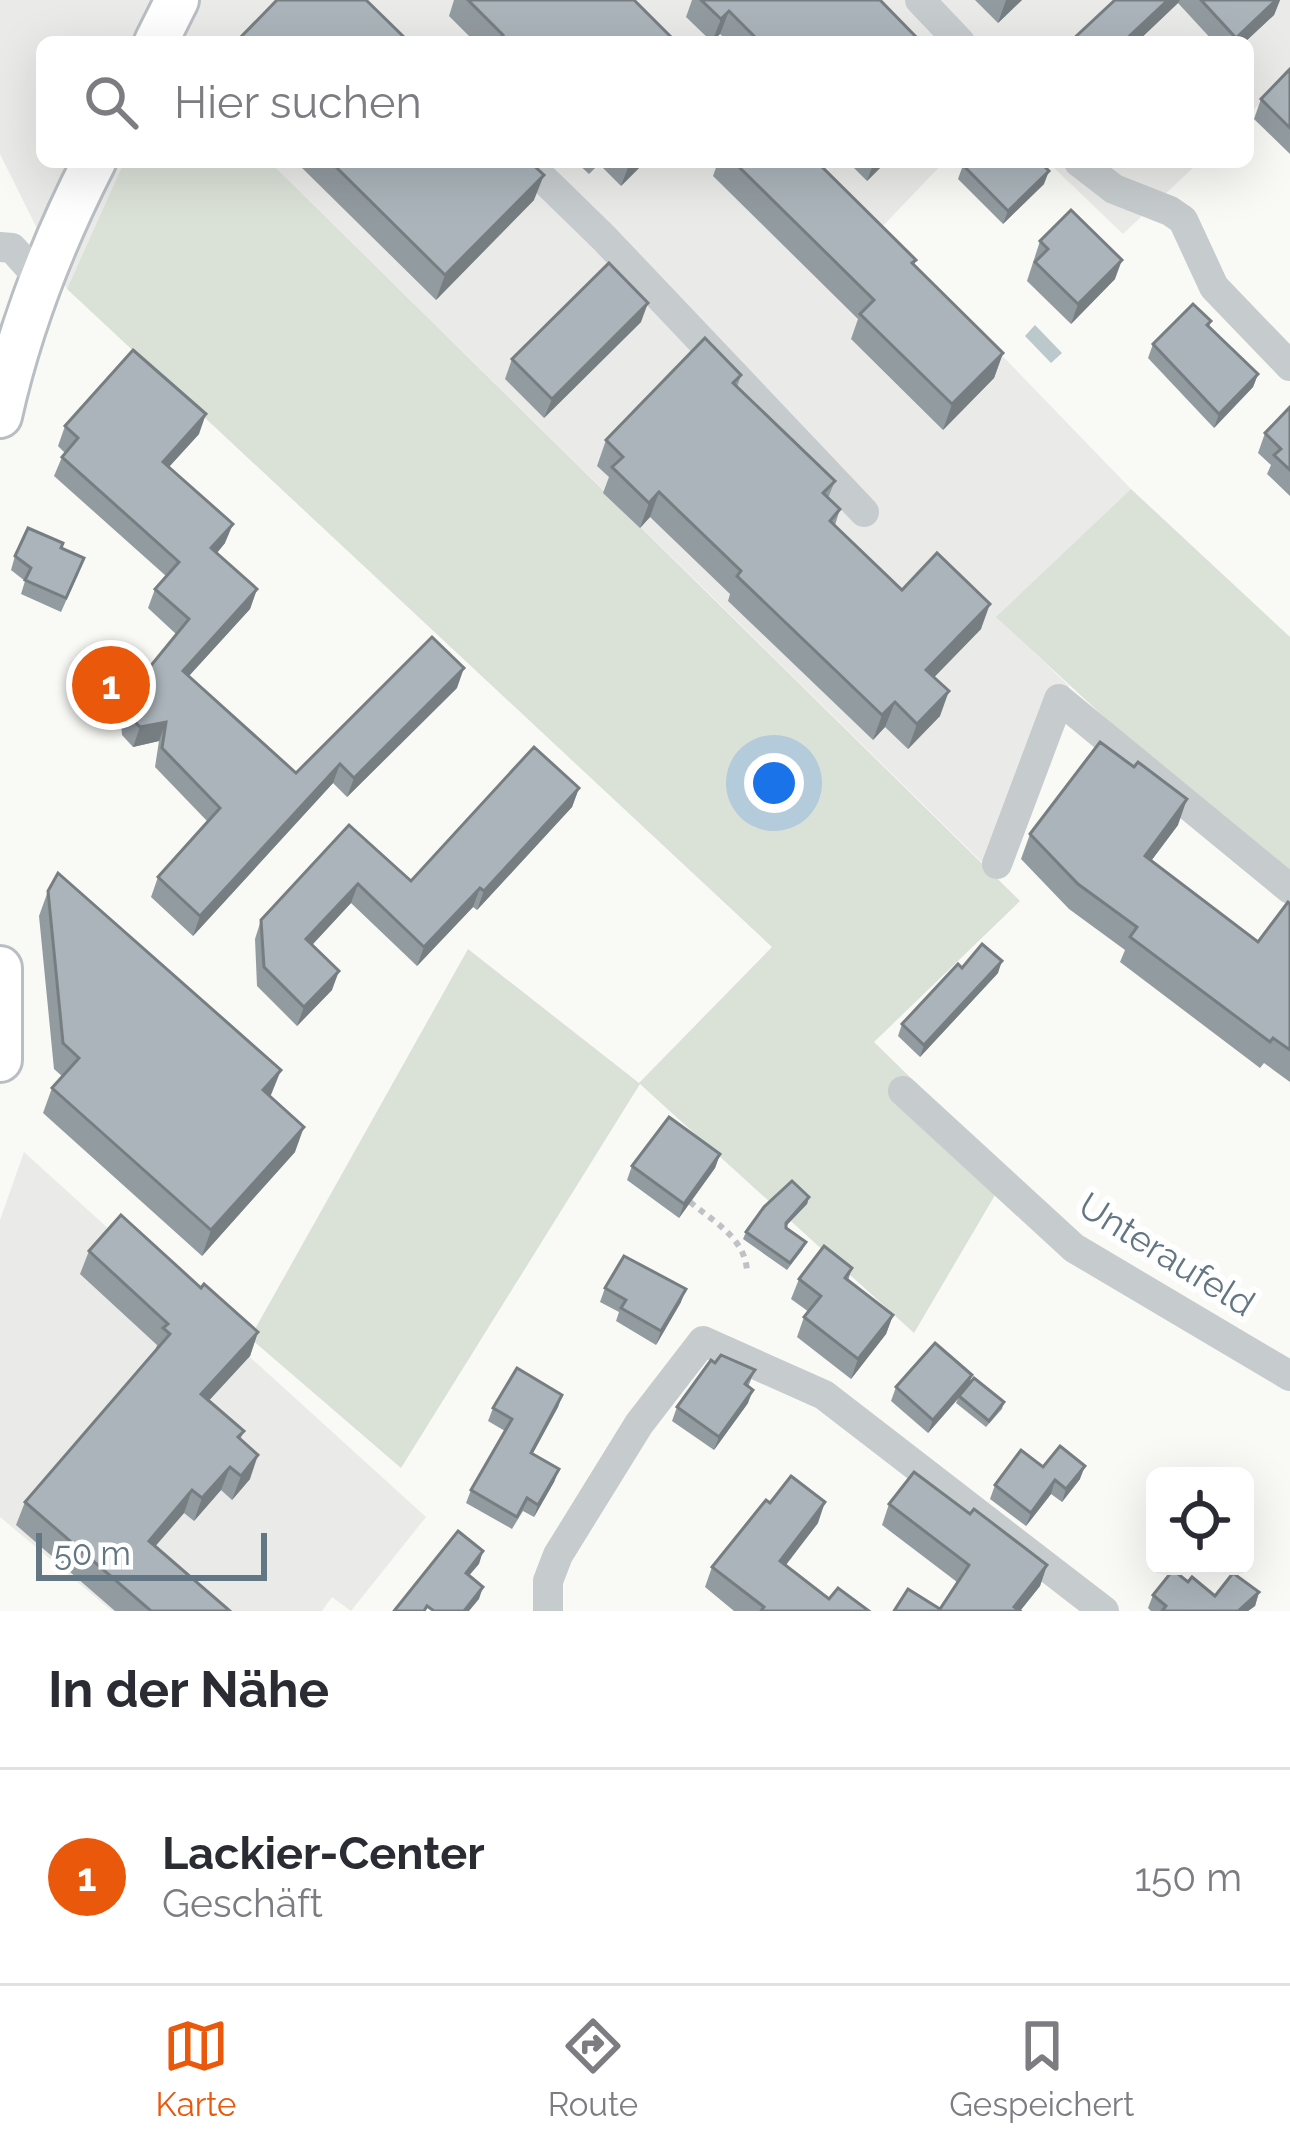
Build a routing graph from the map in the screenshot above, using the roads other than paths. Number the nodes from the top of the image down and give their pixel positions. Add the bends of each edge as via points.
1 (177, 0) edge
2 (920, 0) edge
3 (159, 36) edge
4 (954, 36) edge
5 (91, 168) edge
6 (532, 168) edge
7 (1087, 168) edge
8 (0, 247) edge
9 (40, 279) junction
10 (1290, 366) edge
11 (0, 416) edge
12 (864, 512) dead end
13 (997, 864) dead end
14 (1290, 889) edge
15 (0, 968) edge
16 (0, 1060) edge
17 (903, 1091) dead end
18 (1290, 1376) edge
19 (548, 1611) edge
20 (1104, 1611) edge

1 - 3 street
2 - 4 street
5 - 9 street
6 - 12 street
7 - 10 street via 1183,220 1214,287
8 - 9 street via 12,248
9 - 11 street
13 - 14 street via 1059,699
15 - 16 street
17 - 18 street, Unteraufeld via 1075,1248
19 - 20 street via 558,1555 639,1424 711,1329 824,1395

